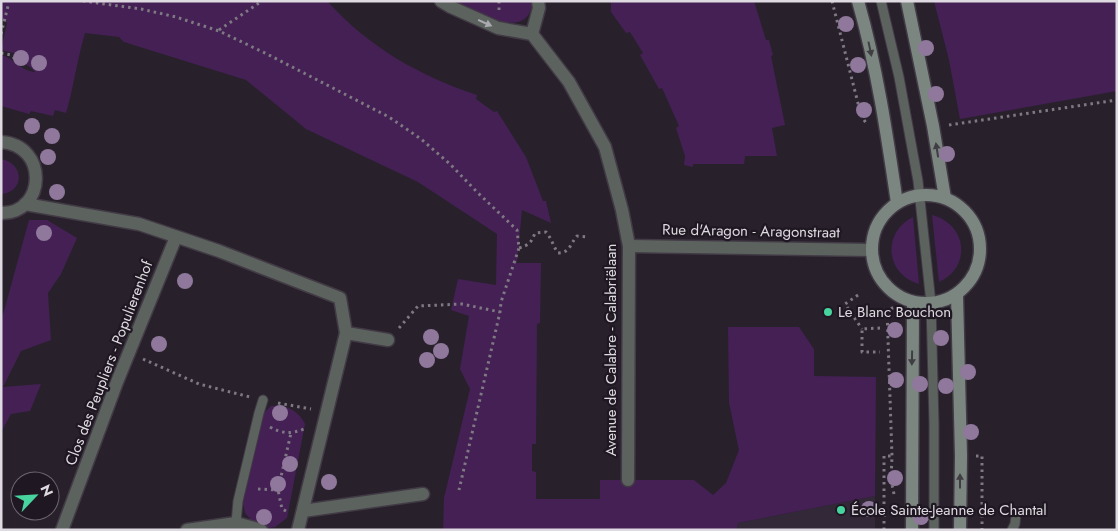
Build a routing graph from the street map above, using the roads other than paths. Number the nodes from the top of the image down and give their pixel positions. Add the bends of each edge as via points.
1 (441, 1) edge
2 (538, 1) edge
3 (858, 1) edge
4 (881, 1) edge
5 (906, 1) edge
6 (532, 34) junction
7 (1, 142) edge
8 (920, 195) junction
9 (945, 198) junction
10 (897, 203) junction
11 (25, 204) junction
12 (1, 212) edge
13 (176, 237) junction
14 (629, 246) junction
15 (872, 250) junction
16 (957, 294) junction
17 (913, 302) junction
18 (931, 304) junction
19 (346, 333) junction
20 (388, 340) road end
21 (263, 400) road end
22 (628, 480) dead end
23 (423, 494) dead end
24 (303, 511) junction
25 (1016, 514) dead end
26 (236, 523) junction
27 (62, 530) edge
28 (186, 530) edge
29 (260, 530) edge
30 (298, 530) edge
31 (912, 530) edge
32 (934, 530) edge
33 (960, 530) edge
34 (1012, 530) edge

1 -> 6 street via 498,28
2 - 6 street
3 -> 10 main road via 888,136
4 - 8 lane via 899,77
9 -> 5 main road
6 - 14 street, Avenue de Calabre - Calabriëlaan via 568,82 605,147
7 - 11 street via 19,147 34,164 36,185
8 - 9 main road
8 - 10 main road
8 - 18 lane
9 - 16 main road via 969,215 980,241 977,268 971,280
10 - 15 main road via 878,224
11 - 12 street via 16,210
11 - 13 street via 139,224
13 - 19 street via 340,298
13 - 27 street, Clos des Peupliers - Populierenhof
14 - 15 street, Rue d'Aragon - Aragonstraat
14 - 22 street, Avenue de Calabre - Calabriëlaan
15 - 17 main road via 879,277 900,297
16 - 18 main road
33 -> 16 main road
17 - 18 main road
17 -> 31 main road
18 - 32 lane
19 - 20 street
19 - 24 street
21 - 26 lane via 238,501
23 - 24 street
24 - 30 street
25 - 34 lane
26 - 28 street
26 - 29 street

